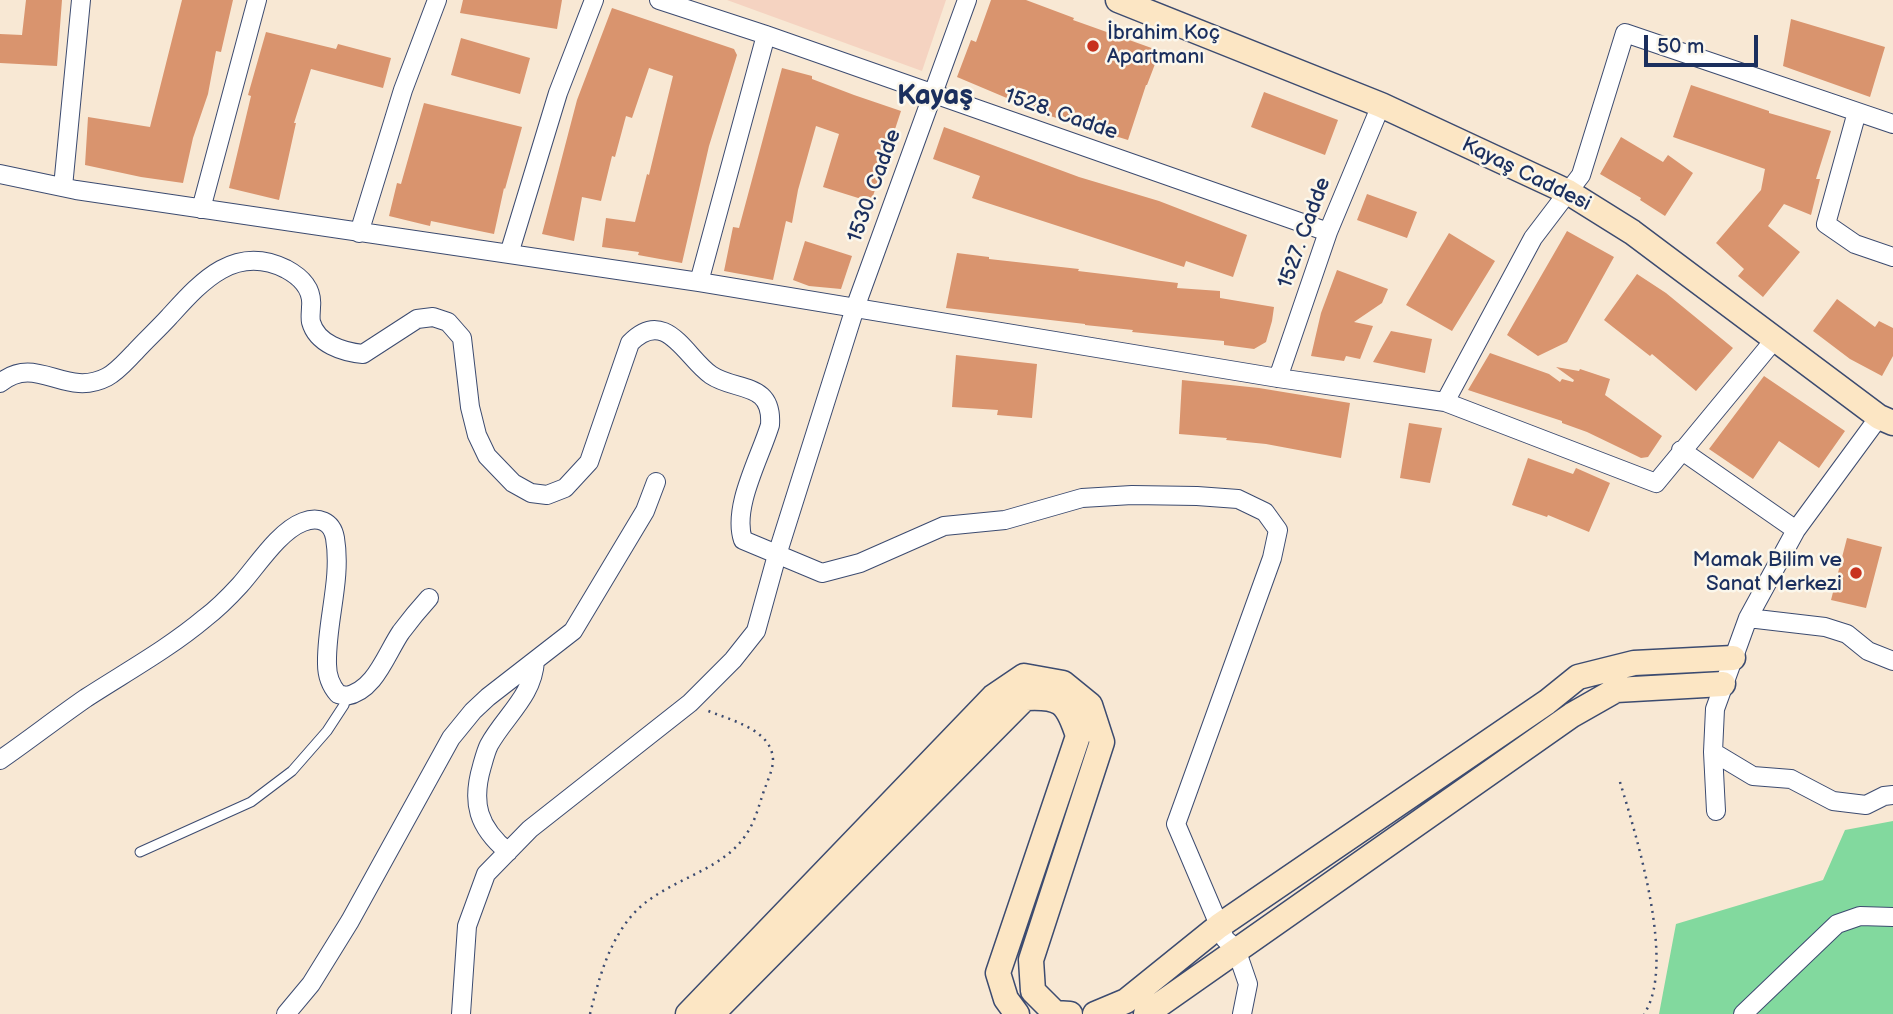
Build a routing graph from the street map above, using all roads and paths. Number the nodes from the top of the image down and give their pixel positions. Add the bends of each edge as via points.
1 (82, 0) edge
2 (257, 0) edge
3 (437, 0) edge
4 (594, 0) edge
5 (659, 0) edge
6 (967, 0) edge
7 (1118, 0) edge
8 (765, 35) junction
9 (932, 94) junction
10 (1381, 105) junction
11 (1857, 113) junction
12 (1893, 124) edge
13 (0, 174) edge
14 (63, 187) junction
15 (1568, 192) junction
16 (201, 208) junction
17 (1328, 232) junction
18 (359, 233) junction
19 (509, 254) junction
20 (1893, 257) edge
21 (699, 282) junction
22 (855, 308) junction
23 (1775, 339) junction
24 (1278, 378) junction
25 (0, 383) edge
26 (1445, 402) junction
27 (1886, 420) edge
28 (1681, 450) junction
29 (656, 482) dead end
30 (1796, 530) junction
31 (777, 555) junction
32 (429, 598) dead end
33 (1748, 618) junction
34 (1733, 658) junction
35 (535, 661) junction
36 (1893, 661) edge
37 (1723, 684) junction
38 (346, 696) junction
39 (690, 703) junction
40 (1713, 752) junction
41 (0, 760) edge
42 (1620, 782) dead end
43 (1893, 795) edge
44 (1716, 811) dead end
45 (140, 852) dead end
46 (508, 852) junction
47 (1893, 917) edge
48 (1219, 926) junction
49 (1236, 949) junction
50 (286, 1014) edge
51 (461, 1014) edge
52 (590, 1014) edge
53 (688, 1014) edge
54 (712, 1014) edge
55 (1017, 1014) edge
56 (1070, 1014) edge
57 (1095, 1014) edge
58 (1146, 1014) edge
59 (1242, 1014) edge
60 (1644, 1014) edge
61 (1744, 1014) edge

1 - 14 street
2 - 16 street
3 - 18 street via 403,90
4 - 19 street via 558,93
5 - 8 street, 1528. Cadde
6 - 9 street, 1530. Cadde
7 - 10 street, Kayaş Caddesi
8 - 9 street, 1528. Cadde
8 - 21 street
9 - 17 street, 1528. Cadde
9 - 22 street, 1530. Cadde
10 - 15 street, Kayaş Caddesi
10 - 17 street, 1527. Cadde
11 - 12 street
11 - 15 street via 1625,33 1581,175
11 - 20 street via 1826,224 1855,244
13 - 14 street
14 - 16 street
15 - 23 street, Kayaş Caddesi via 1632,232
15 - 26 street via 1533,239
16 - 18 street
17 - 24 street, 1527. Cadde
18 - 19 street
19 - 21 street
21 - 22 street
22 - 24 street
22 - 31 street, 1530. Cadde
23 - 27 street, Kayaş Caddesi
23 - 28 street
24 - 26 street
25 - 31 street via 33,372 73,383 100,380 116,371 209,276 232,264 266,262 305,284 315,331 341,350 363,355 425,317 441,318 454,327 464,345 470,407 487,456 513,483 547,495 565,488 589,461 630,343 646,333 665,333 715,378 754,390 767,404 770,425 739,520 744,540
26 - 28 street via 1656,483
27 - 30 street
28 - 30 street
29 - 35 street via 645,511 580,621
30 - 33 street
31 - 39 street, 1530. Cadde via 756,631
31 - 48 street via 822,573 860,563 944,526 1005,520 1082,498 1238,499 1265,512 1278,530 1272,558 1176,824
32 - 38 street via 371,680 362,690
33 - 34 street
33 - 36 street via 1825,627 1847,634 1868,651
34 - 37 street
34 - 48 street via 1634,663 1577,677
35 - 46 street via 534,677 488,747 478,779 481,818 492,839
35 - 50 street via 488,697 451,738 350,921 311,984
37 - 40 street via 1715,709
37 - 49 street via 1616,690 1572,715
38 - 41 street via 334,689 327,664 336,582 334,536 329,524 312,519 282,536 227,599 197,625
38 - 45 lane via 327,731 292,771 251,802
39 - 46 street, 1530. Cadde via 530,829
39 - 52 path via 763,737 771,749 772,768 751,828 737,846 718,862 662,890 624,926 604,964
40 - 43 street via 1753,776 1791,779 1833,801 1866,805
40 - 44 street
42 - 60 path via 1656,924 1655,978
46 - 51 street, 1530. Cadde via 486,874 467,926
47 - 61 street via 1860,916 1837,924
48 - 49 street
48 - 57 street via 1126,1001
49 - 58 street
49 - 59 street via 1248,984
53 - 56 street via 993,697 1024,676 1063,683 1090,705 1102,742 1031,960 1032,992 1055,1013
54 - 55 street via 1025,698 1049,697 1070,710 1078,736 998,973 1006,999

